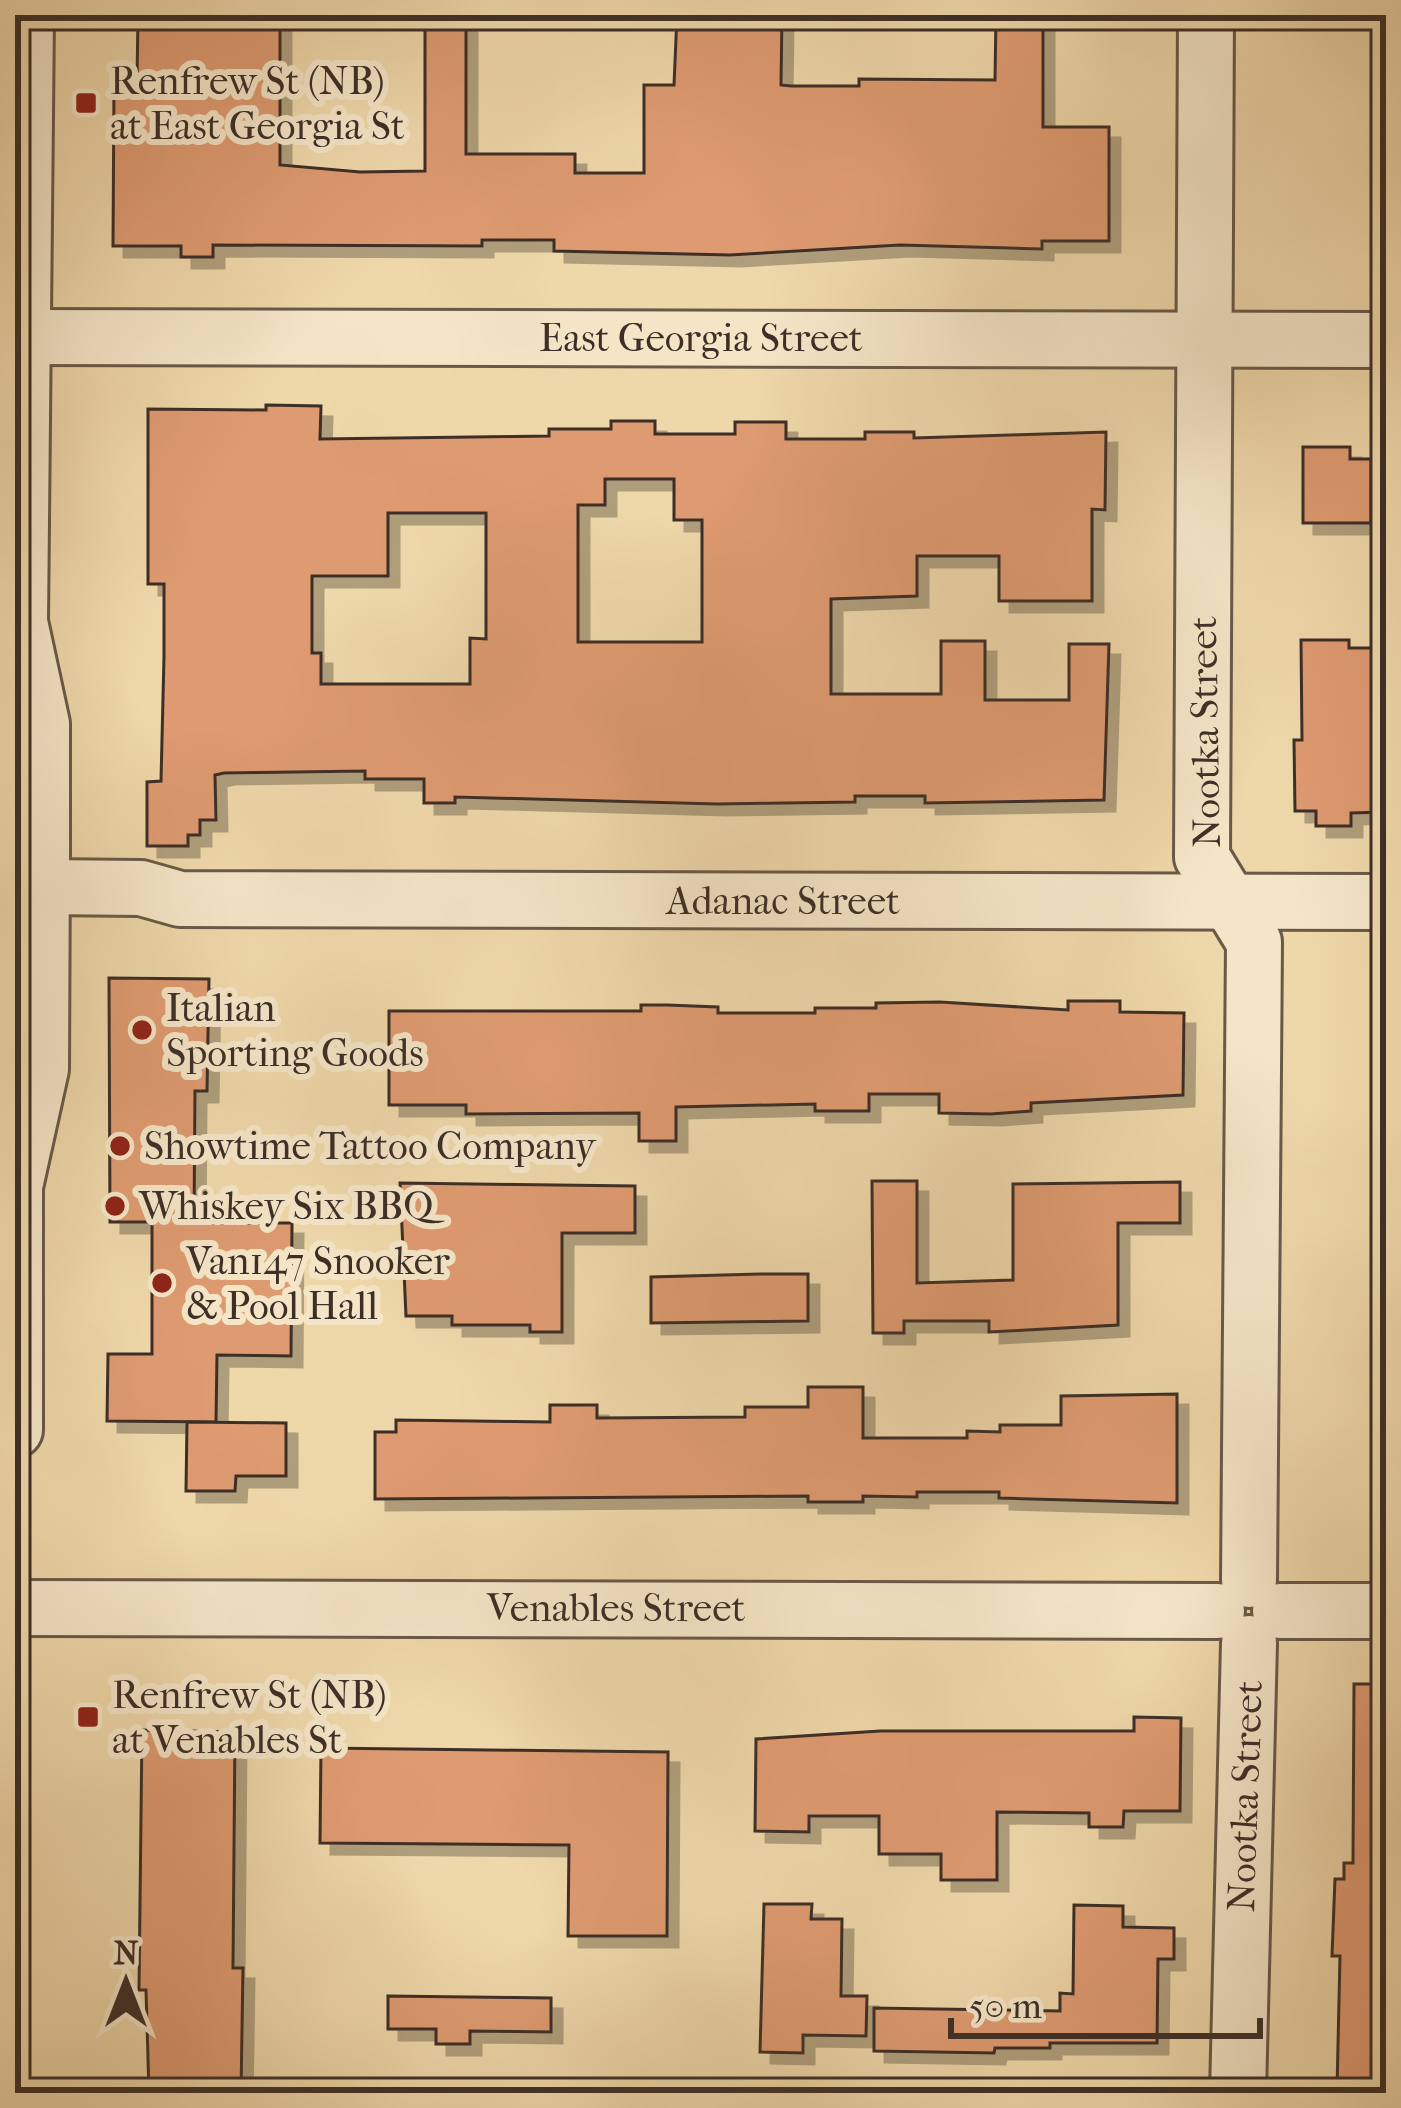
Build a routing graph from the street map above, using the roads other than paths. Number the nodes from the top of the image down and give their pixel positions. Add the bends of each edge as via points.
1 (26, 15) edge
2 (1205, 15) edge
3 (18, 337) edge
4 (1204, 339) junction
5 (1386, 340) edge
6 (17, 632) edge
7 (41, 899) junction
8 (1386, 902) edge
9 (1230, 903) junction
10 (16, 1178) edge
11 (15, 1430) edge
12 (15, 1609) edge
13 (1249, 1611) junction
14 (1386, 1611) edge
15 (1238, 2093) edge

1 - 3 street
2 - 4 street, Nootka Street
3 - 4 street, East Georgia Street
3 - 6 street
4 - 5 street, East Georgia Street
4 - 9 street, Nootka Street via 1202,857
6 - 7 street via 42,724
7 - 9 street, Adanac Street via 141,887 180,899
7 - 10 street via 41,1069
8 - 9 street, Adanac Street
9 - 13 street, Nootka Street via 1254,942
10 - 11 street
12 - 13 street, Venables Street
13 - 14 street, Venables Street
13 - 15 street, Nootka Street

